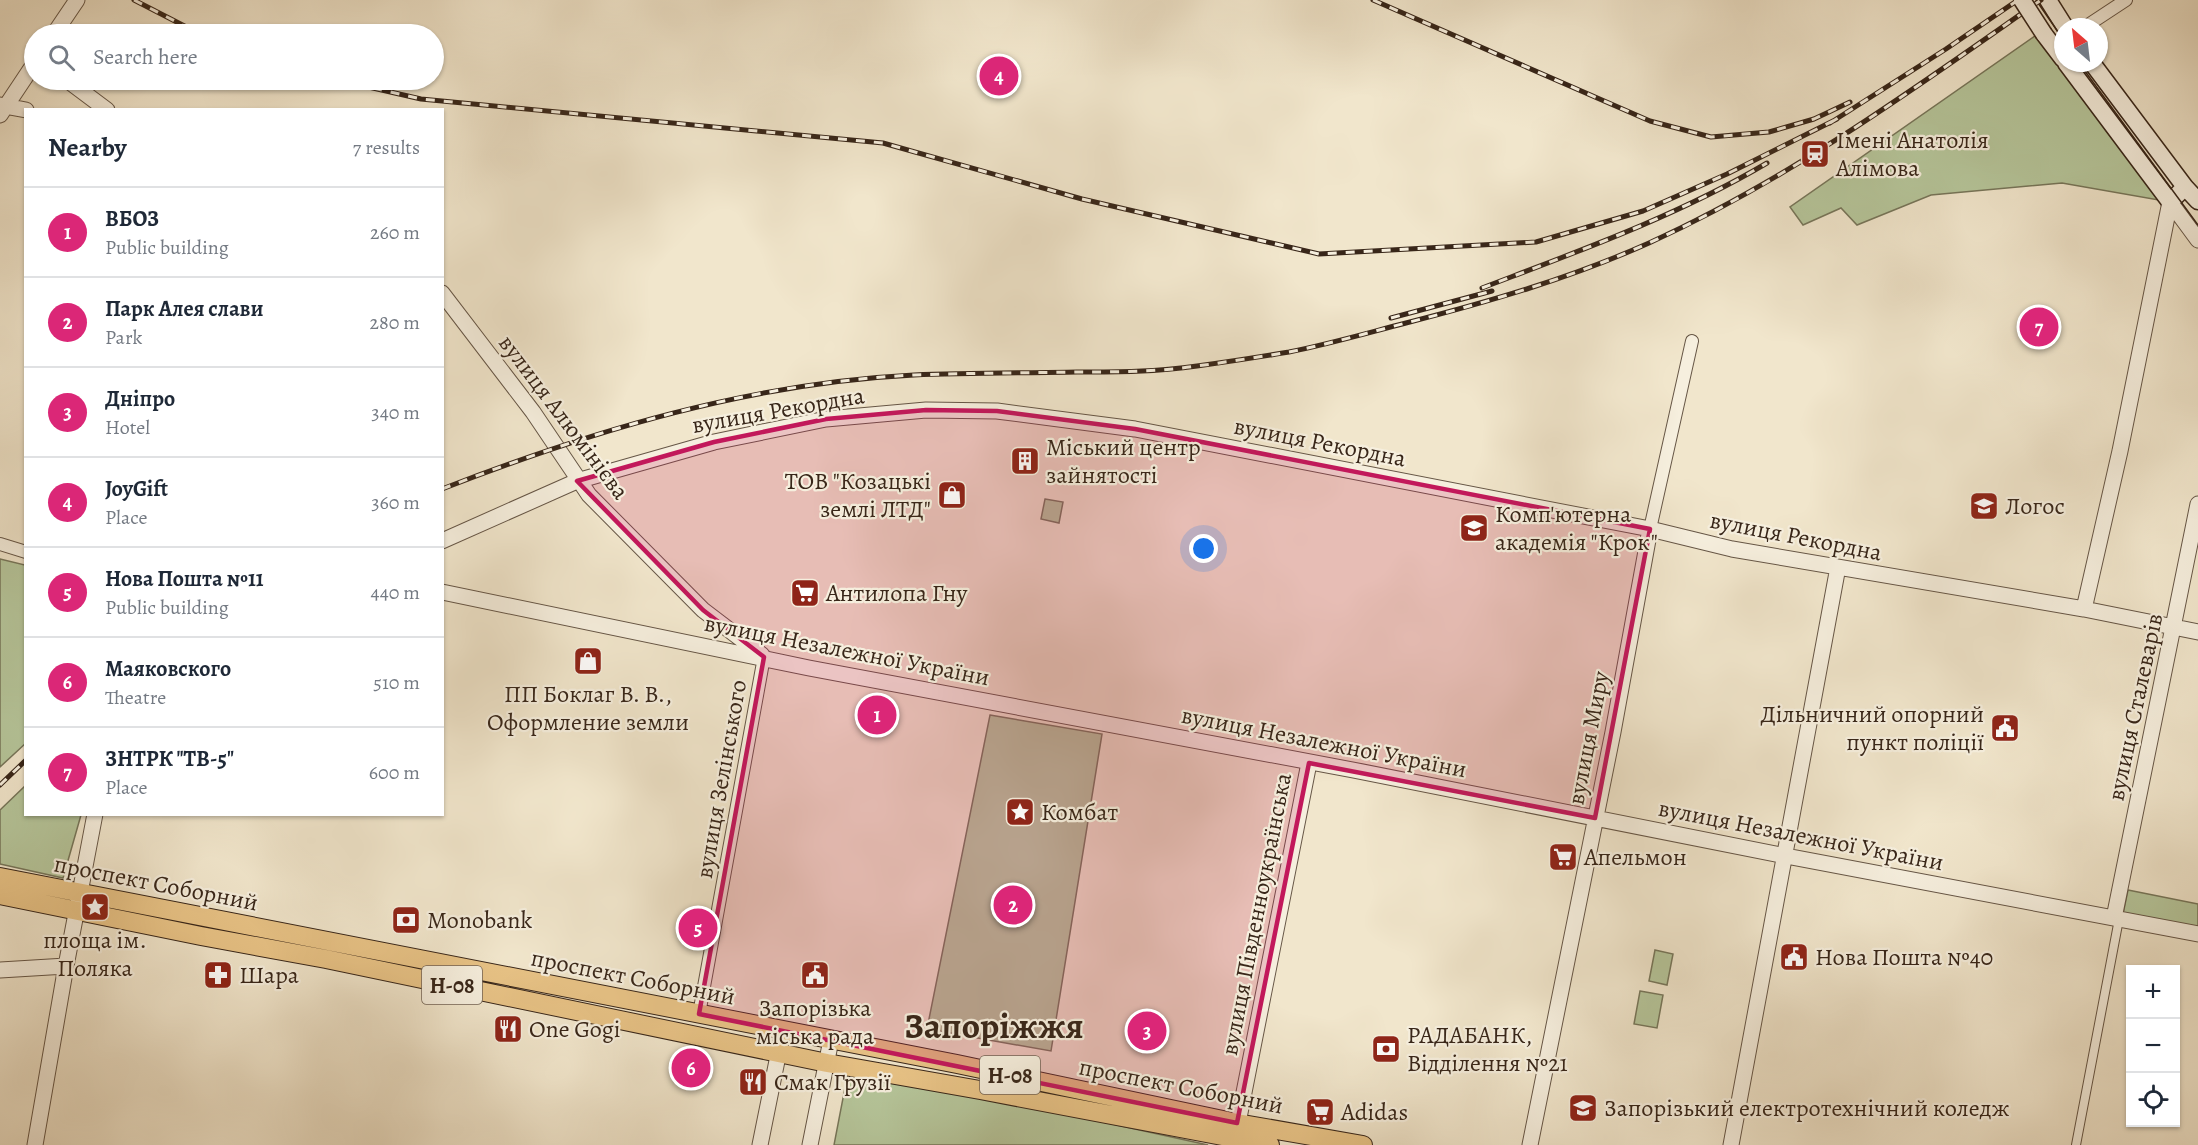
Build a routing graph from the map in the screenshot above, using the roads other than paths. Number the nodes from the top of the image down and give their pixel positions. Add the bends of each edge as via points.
1 (77, 0) edge
2 (2022, 0) edge
3 (2048, 0) edge
4 (2126, 0) edge
5 (2059, 18) edge
6 (2099, 18) edge
7 (61, 24) edge
8 (2054, 47) edge
9 (2073, 72) edge
10 (2099, 72) edge
11 (24, 78) edge
12 (80, 90) edge
13 (104, 108) edge
14 (2, 109) edge
15 (24, 110) edge
16 (2186, 188) junction
17 (2198, 201) edge
18 (2169, 202) junction
19 (2198, 240) edge
20 (444, 296) edge
21 (1692, 341) dead end
22 (577, 481) junction
23 (2198, 504) edge
24 (1650, 529) junction
25 (444, 540) edge
26 (0, 544) edge
27 (24, 551) edge
28 (1838, 567) junction
29 (444, 592) edge
30 (2084, 609) junction
31 (2174, 628) junction
32 (2198, 632) edge
33 (764, 657) junction
34 (1310, 763) junction
35 (95, 816) edge
36 (1595, 818) junction
37 (1786, 856) junction
38 (0, 877) edge
39 (0, 895) edge
40 (79, 901) junction
41 (2117, 919) junction
42 (2198, 934) edge
43 (66, 966) junction
44 (0, 970) edge
45 (699, 1014) junction
46 (783, 1031) junction
47 (831, 1040) junction
48 (779, 1052) junction
49 (827, 1063) junction
50 (1235, 1135) edge
51 (35, 1145) edge
52 (760, 1145) edge
53 (810, 1145) edge
54 (1270, 1145) edge
55 (1363, 1145) edge
56 (1530, 1145) edge
57 (1731, 1145) edge
58 (2076, 1145) edge

1 - 7 street
2 - 8 main road, bridge
3 - 5 main road
4 - 6 street
9 - 18 main road
10 - 16 main road
11 - 14 street
12 - 13 street
14 - 15 street
16 - 17 main road
16 - 18 main road
18 - 19 street
18 - 30 street
20 - 22 street, вулиця Алюмінієва via 533,412
21 - 24 street, вулиця Миру
22 - 24 street, вулиця Рекордна via 714,442 826,419 926,411 997,411 1135,429
22 - 25 street, вулиця Рекордна
22 - 33 street, вулиця Алюмінієва via 703,610
23 - 31 street, вулиця Сталеварів
24 - 28 street, вулиця Рекордна via 1732,549
24 - 36 street, вулиця Миру
26 - 27 street
28 - 30 street, вулиця Рекордна
28 - 37 street
29 - 33 street, вулиця Незалежної України
30 - 31 street, вулиця Рекордна
31 - 32 street, вулиця Рекордна
31 - 41 street, вулиця Сталеварів
33 - 34 street, вулиця Незалежної України
33 - 45 street, вулиця Зелінського
34 - 36 street, вулиця Незалежної України
34 - 50 street, вулиця Південноукраїнська
35 - 40 street
36 - 37 street, вулиця Незалежної України
36 - 56 street, вулиця Миру
37 - 41 street, вулиця Незалежної України
37 - 57 street
38 - 40 main road, проспект Соборний / Н-08
39 - 40 main road, проспект Соборний / Н-08
40 - 43 street
40 - 45 main road, проспект Соборний / Н-08
40 - 48 main road, проспект Соборний / Н-08
41 - 42 street, вулиця Незалежної України
41 - 58 street, вулиця Сталеварів
43 - 44 street
43 - 51 street
45 - 46 main road, проспект Соборний / Н-08
46 - 47 main road, проспект Соборний / Н-08
46 - 48 street
47 - 49 street
47 - 50 main road, проспект Соборний / Н-08 via 967,1066
48 - 49 main road, проспект Соборний / Н-08
48 - 52 street
49 - 50 main road, проспект Соборний / Н-08
49 - 53 street
50 - 54 main road, проспект Соборний / Н-08
50 - 55 main road, проспект Соборний / Н-08

